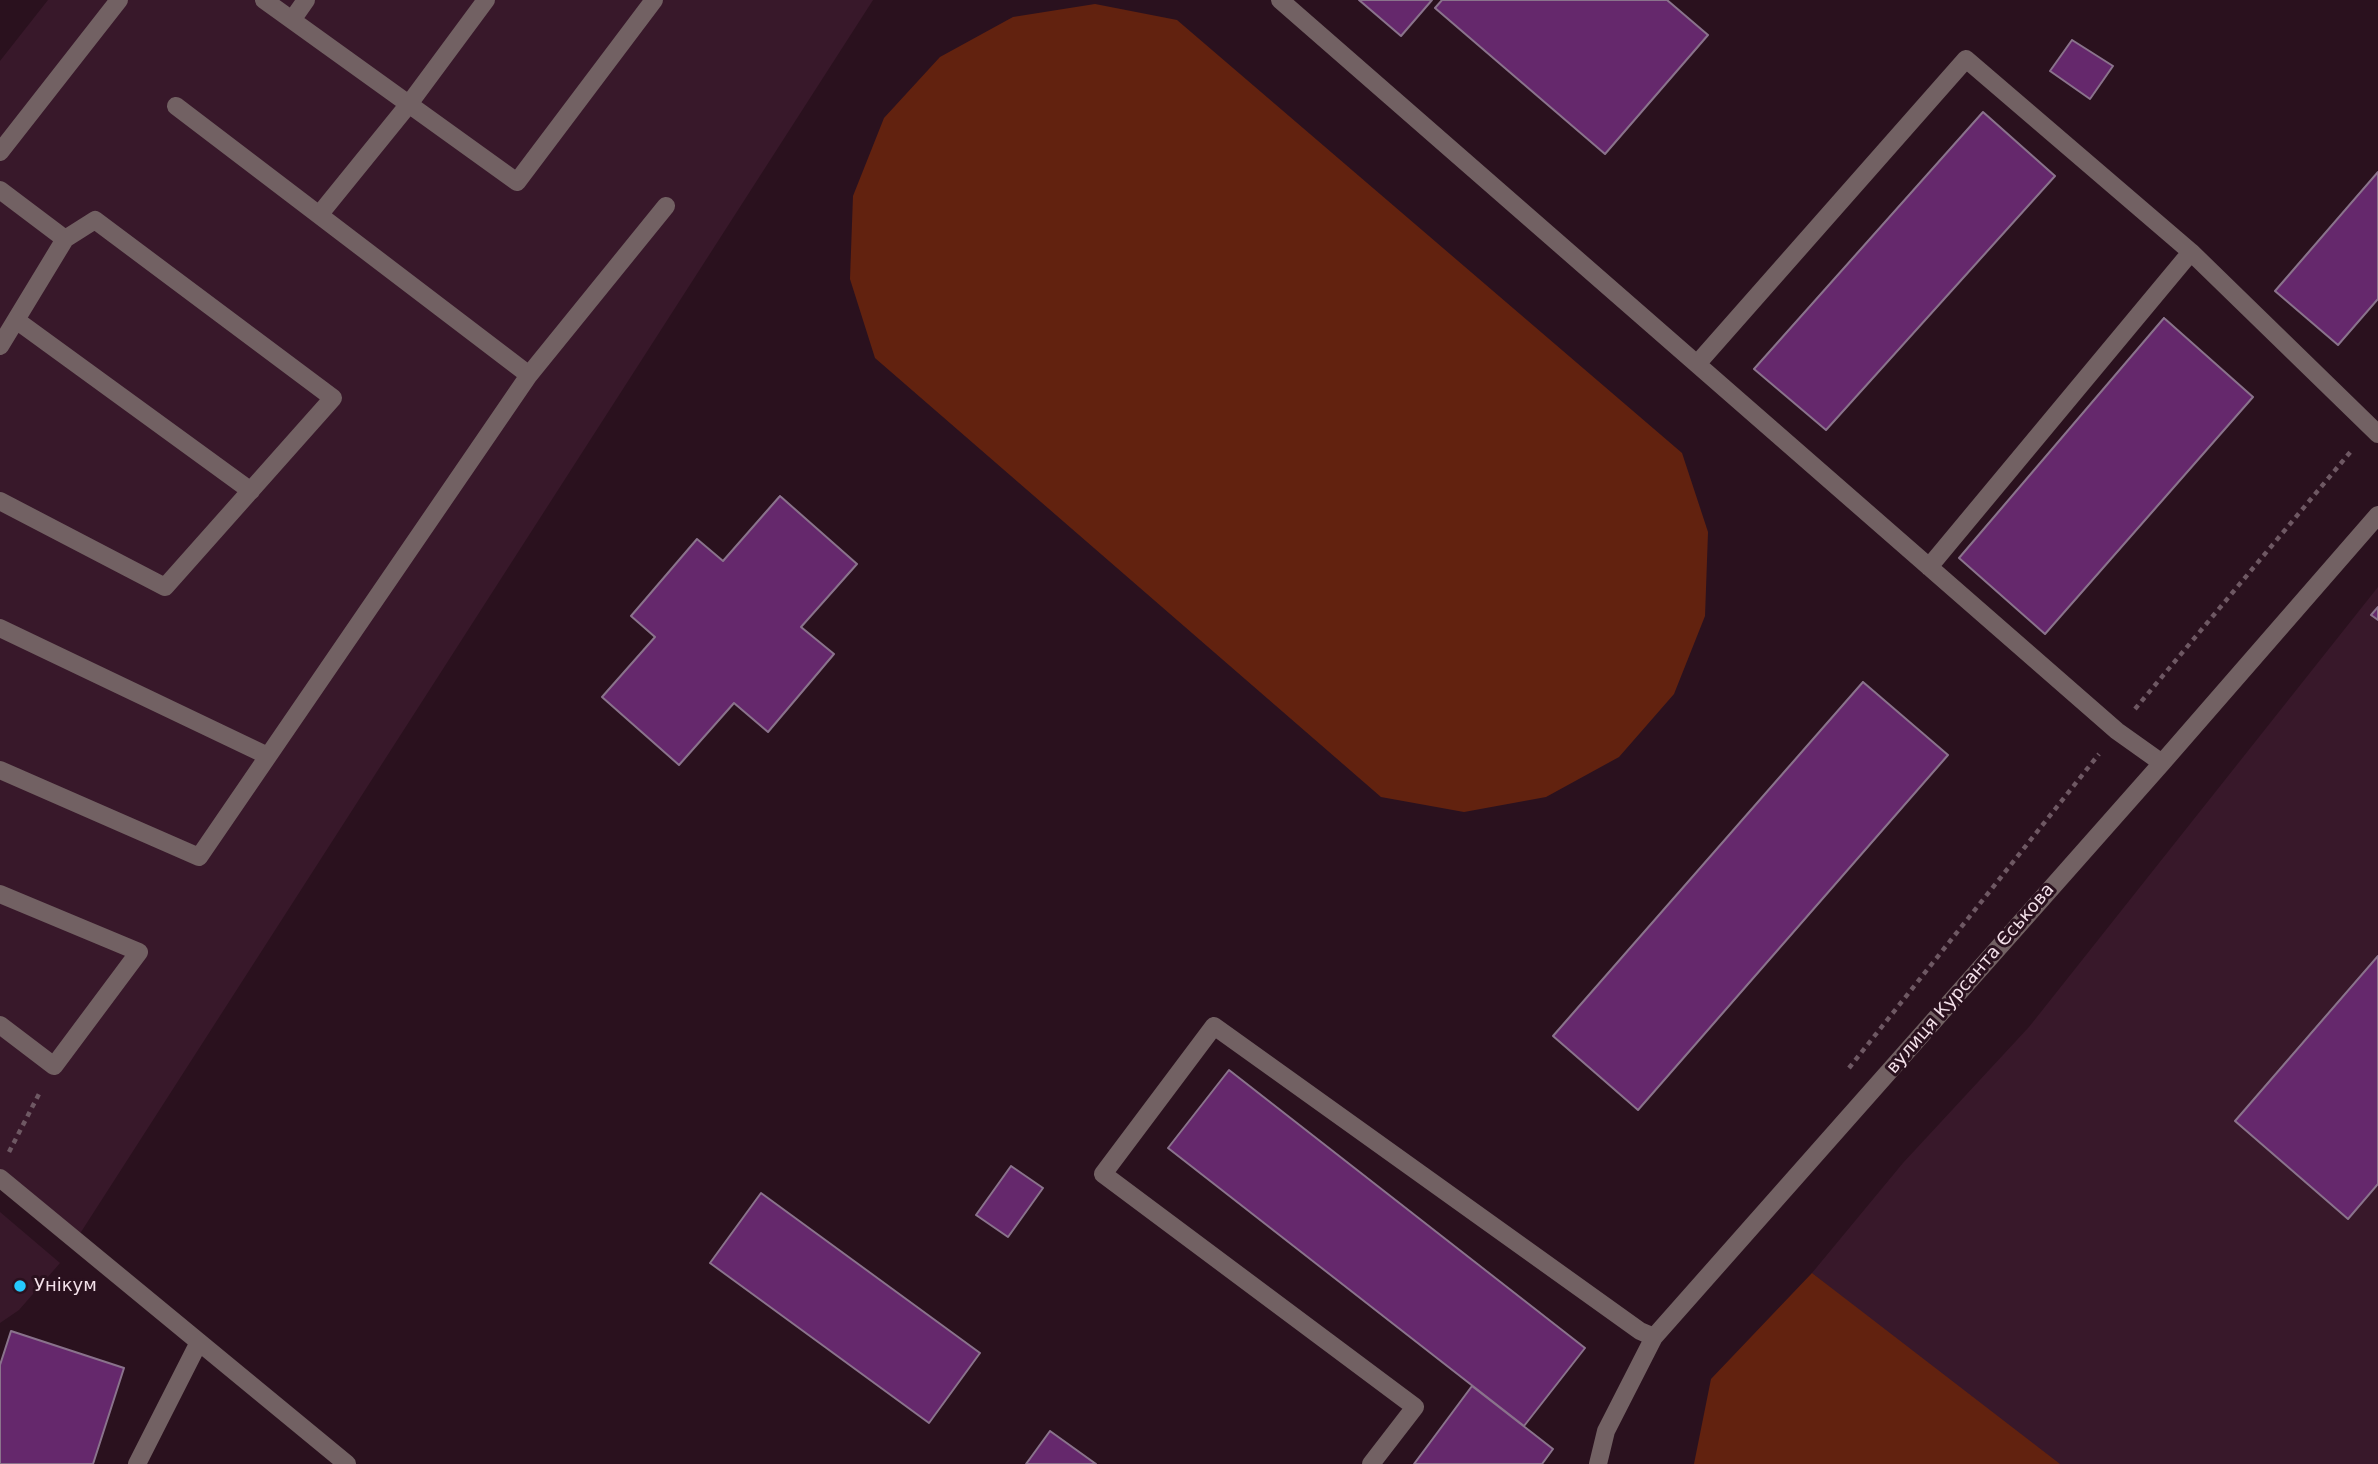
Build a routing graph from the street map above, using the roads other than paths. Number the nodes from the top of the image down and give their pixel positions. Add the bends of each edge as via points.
1 (119, 0) edge
2 (264, 0) edge
3 (306, 0) edge
4 (486, 0) edge
5 (654, 0) edge
6 (1280, 0) edge
7 (292, 20) junction
8 (408, 104) junction
9 (176, 106) dead end
10 (0, 152) edge
11 (0, 190) edge
12 (666, 206) dead end
13 (319, 215) junction
14 (65, 239) junction
15 (2191, 252) junction
16 (16, 320) junction
17 (0, 346) edge
18 (1697, 364) junction
19 (529, 375) junction
20 (2374, 431) edge
21 (251, 491) junction
22 (0, 501) edge
23 (2378, 514) edge
24 (1929, 567) junction
25 (0, 628) edge
26 (268, 756) junction
27 (2162, 764) junction
28 (0, 770) edge
29 (0, 894) edge
30 (0, 1025) edge
31 (0, 1178) edge
32 (1654, 1337) junction
33 (199, 1342) junction
34 (137, 1464) edge
35 (347, 1464) edge
36 (1371, 1464) edge
37 (1598, 1464) edge

1 - 10 street
2 - 7 street
3 - 7 street
4 - 8 street
5 - 8 street via 517,182
6 - 18 street
7 - 8 street
8 - 13 street
9 - 13 street
11 - 14 street
12 - 19 street
13 - 19 street
14 - 16 street
14 - 21 street via 95,220 333,398
15 - 18 street via 1966,59
15 - 20 street
15 - 24 street
16 - 17 street
16 - 21 street
18 - 24 street
19 - 26 street
21 - 22 street via 165,587
23 - 27 street, вулиця Курсанта Єськова
24 - 27 street via 2117,731
25 - 26 street
26 - 28 street via 199,857
27 - 32 street, вулиця Курсанта Єськова
29 - 30 street via 139,952 54,1066
31 - 33 street
32 - 36 street via 1214,1026 1103,1174 1415,1407
32 - 37 street, вулиця Курсанта Єськова via 1606,1432
33 - 34 street
33 - 35 street

